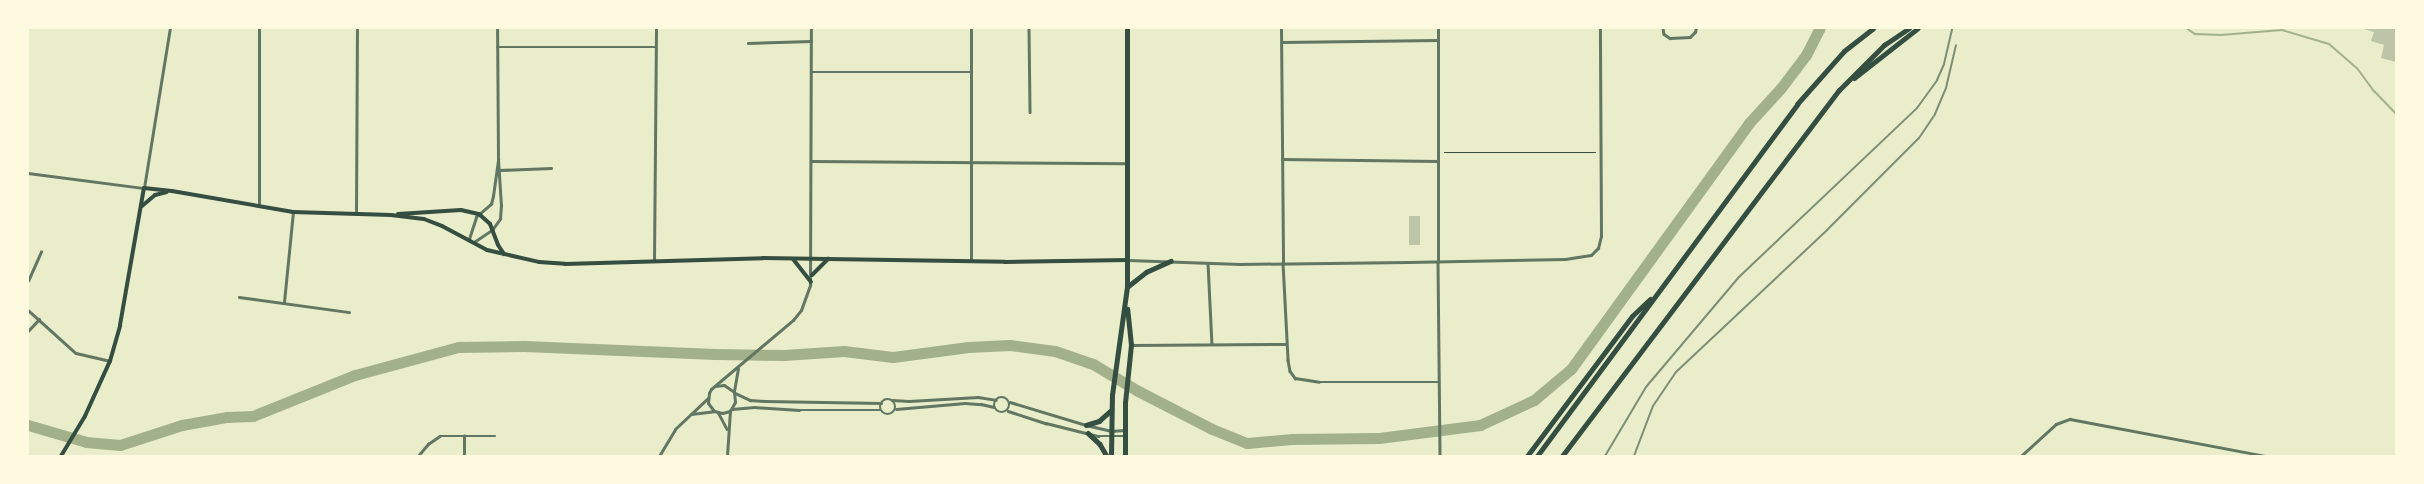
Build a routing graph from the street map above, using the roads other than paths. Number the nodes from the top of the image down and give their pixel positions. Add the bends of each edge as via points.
1 (170, 28) edge
2 (259, 28) edge
3 (357, 28) edge
4 (497, 28) edge
5 (656, 28) edge
6 (811, 28) edge
7 (971, 28) edge
8 (1029, 28) edge
9 (1127, 28) edge
10 (1281, 28) edge
11 (1438, 28) edge
12 (1600, 28) edge
13 (1662, 28) edge
14 (1696, 28) edge
15 (1873, 28) edge
16 (1909, 28) edge
17 (1918, 28) edge
18 (1438, 40) junction
19 (811, 41) junction
20 (1282, 42) junction
21 (748, 44) dead end
22 (497, 47) junction
23 (656, 47) junction
24 (812, 72) junction
25 (971, 72) junction
26 (1839, 90) junction
27 (1030, 112) dead end
28 (498, 159) junction
29 (1282, 159) junction
30 (810, 160) junction
31 (1438, 161) junction
32 (1127, 163) junction
33 (971, 164) junction
34 (551, 168) dead end
35 (496, 169) junction
36 (500, 170) junction
37 (28, 173) edge
38 (144, 188) junction
39 (172, 190) junction
40 (142, 206) junction
41 (259, 206) junction
42 (292, 212) junction
43 (479, 214) junction
44 (356, 215) junction
45 (391, 215) junction
46 (492, 230) junction
47 (469, 239) junction
48 (474, 242) junction
49 (41, 252) dead end
50 (504, 254) junction
51 (812, 258) junction
52 (793, 259) junction
53 (828, 259) junction
54 (971, 260) junction
55 (1128, 260) junction
56 (654, 261) junction
57 (1171, 261) junction
58 (1438, 262) junction
59 (1208, 263) junction
60 (1283, 263) junction
61 (812, 275) junction
62 (28, 282) edge
63 (811, 282) junction
64 (1127, 287) junction
65 (1660, 290) junction
66 (239, 297) dead end
67 (284, 302) junction
68 (1126, 303) junction
69 (28, 310) edge
70 (350, 312) dead end
71 (39, 320) junction
72 (28, 331) edge
73 (1212, 344) junction
74 (1286, 344) junction
75 (1131, 345) junction
76 (110, 361) junction
77 (740, 366) junction
78 (1438, 382) junction
79 (715, 386) junction
80 (734, 393) junction
81 (708, 398) junction
82 (892, 400) junction
83 (996, 400) junction
84 (1010, 402) junction
85 (880, 403) junction
86 (994, 407) junction
87 (896, 409) junction
88 (714, 410) junction
89 (731, 410) junction
90 (880, 410) junction
91 (1111, 410) junction
92 (1008, 411) junction
93 (718, 412) junction
94 (690, 414) junction
95 (1086, 425) junction
96 (727, 430) junction
97 (1125, 430) junction
98 (1111, 431) junction
99 (1088, 433) junction
100 (464, 436) junction
101 (495, 436) dead end
102 (1125, 436) junction
103 (1111, 437) junction
104 (62, 455) edge
105 (418, 456) edge
106 (464, 456) edge
107 (660, 456) edge
108 (727, 456) edge
109 (1107, 456) edge
110 (1111, 456) edge
111 (1125, 456) edge
112 (1440, 456) edge
113 (1527, 456) edge
114 (1537, 456) edge
115 (1562, 456) edge
116 (2021, 456) edge
117 (2265, 456) edge

1 - 38 street
2 - 41 street
3 - 44 street
4 - 22 street
5 - 23 street
6 - 19 street
7 - 25 street
8 - 27 street
9 - 32 main road
10 - 20 street
11 - 18 street
12 - 58 street via 1601,236 1595,252 1584,257
13 - 14 street via 1670,38 1690,37
15 - 65 highway via 1844,51 1797,104
16 - 26 highway via 1884,45
17 - 26 highway
18 - 20 street
18 - 31 street
19 - 21 street
19 - 24 street
20 - 29 street
22 - 23 street
22 - 28 street
23 - 56 street
24 - 25 street
24 - 30 street
25 - 33 street
26 - 115 highway
28 - 35 street
28 - 36 street
29 - 31 street
29 - 60 street
30 - 33 street
30 - 51 street
31 - 58 street
32 - 33 street
32 - 55 main road
33 - 54 street
34 - 36 street
35 - 36 street
35 - 43 street via 493,200
36 - 46 street via 501,214
37 - 38 street
38 - 39 main road
38 - 40 main road
39 - 40 main road via 155,196
39 - 41 main road
40 - 76 main road via 120,325
41 - 42 main road
42 - 44 main road
42 - 67 street
43 - 45 main road via 461,210
43 - 46 main road
43 - 47 street via 472,223
44 - 45 main road
45 - 47 main road via 424,219
46 - 48 street
46 - 50 main road
47 - 48 main road
48 - 50 main road via 487,250
49 - 62 street
50 - 56 main road via 522,260 565,264
51 - 52 main road
51 - 53 main road
51 - 61 street
52 - 56 main road
52 - 63 main road
53 - 54 main road
53 - 61 main road
54 - 55 main road
55 - 57 street
55 - 64 main road
57 - 59 street
57 - 64 main road via 1146,272
58 - 60 street
58 - 78 street
59 - 60 street
59 - 73 street
60 - 74 street
61 - 63 street
63 - 77 street via 801,310 784,330
64 - 68 main road
65 - 113 highway via 1632,316
65 - 114 highway
66 - 67 street
67 - 70 street
68 - 75 main road
68 - 91 main road
69 - 71 street
71 - 72 street
71 - 76 street via 76,353
73 - 74 street
73 - 75 street
74 - 78 street via 1290,371 1295,378 1318,382
75 - 97 main road
76 - 104 main road via 85,416
77 - 79 street
77 - 80 street
78 - 112 street
79 - 80 street via 724,385
79 - 81 street
80 - 85 street via 750,400
80 - 89 street via 735,402
81 - 88 street
81 - 94 street
82 - 83 street via 978,397
82 - 85 street
82 - 87 street
83 - 84 street via 1004,397
83 - 86 street
84 - 92 street
84 - 95 street
85 - 90 street
86 - 87 street via 964,403
86 - 92 street via 1000,413
87 - 90 street via 888,415
88 - 93 street
88 - 94 street
89 - 90 street via 754,407
89 - 93 street
89 - 96 street
91 - 95 main road via 1102,419
91 - 98 main road
92 - 99 street
93 - 96 street
94 - 107 street via 674,430
95 - 98 street
96 - 108 street
97 - 98 street
97 - 102 main road
98 - 103 main road
99 - 103 street
99 - 109 main road
100 - 101 street
100 - 105 street via 440,436
100 - 106 street
102 - 103 street
102 - 111 main road
103 - 110 main road
116 - 117 street via 2056,424 2070,419

